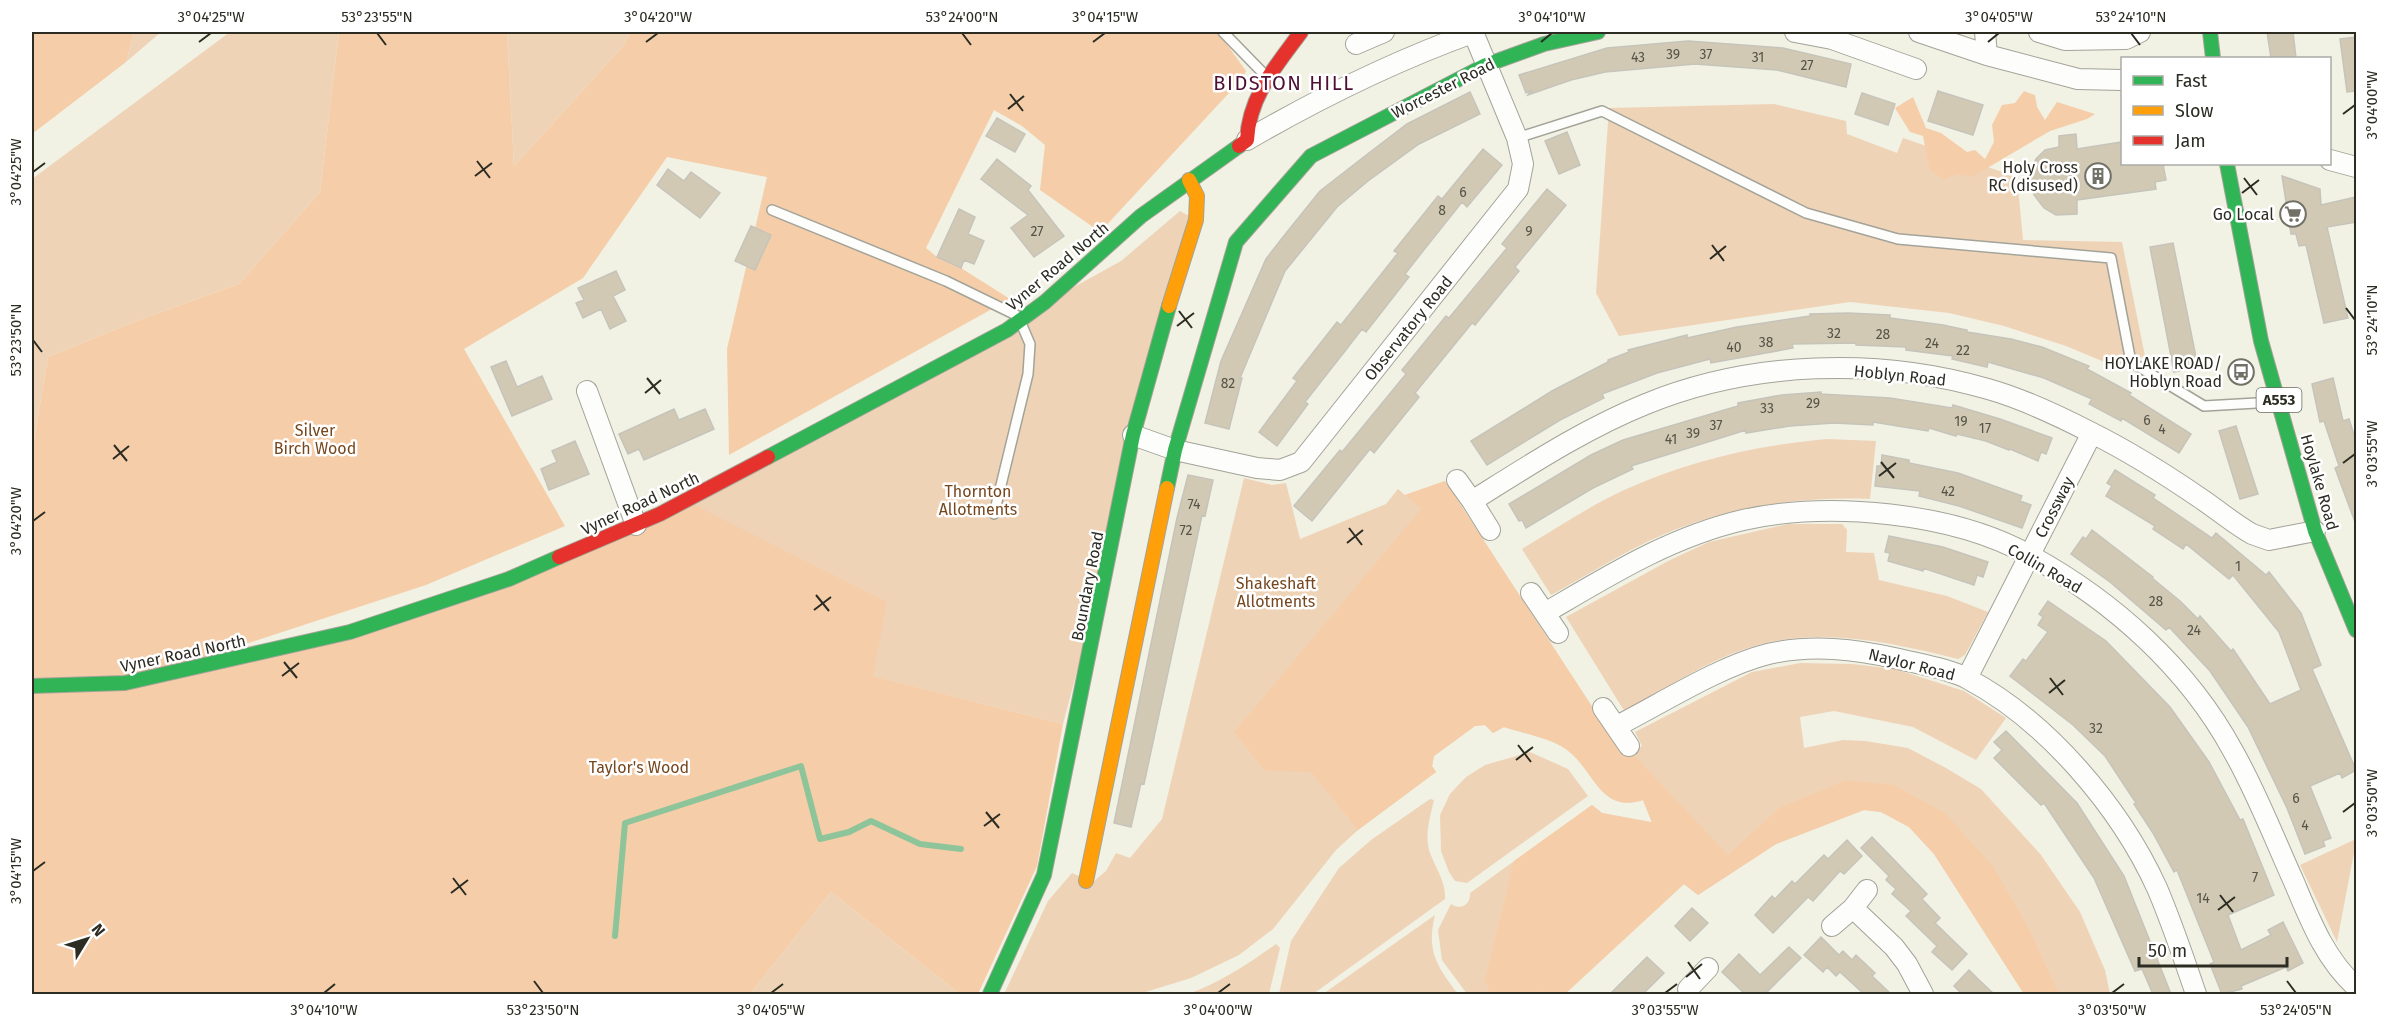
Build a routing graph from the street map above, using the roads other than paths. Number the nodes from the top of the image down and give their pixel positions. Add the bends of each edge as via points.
1 (1223, 32) edge
2 (1301, 32) edge
3 (1384, 32) edge
4 (1474, 32) edge
5 (1598, 32) edge
6 (1795, 32) edge
7 (1919, 32) edge
8 (1985, 32) edge
9 (2039, 32) edge
10 (2140, 32) edge
11 (2210, 32) edge
12 (1356, 44) dead end
13 (1988, 55) junction
14 (2212, 57) edge
15 (1486, 65) junction
16 (1916, 69) dead end
17 (1268, 79) junction
18 (2121, 80) edge
19 (1517, 138) junction
20 (1247, 140) junction
21 (2331, 160) edge
22 (2227, 165) edge
23 (2356, 167) edge
24 (1189, 180) junction
25 (772, 210) dead end
26 (1021, 320) junction
27 (586, 391) dead end
28 (2279, 402) junction
29 (2092, 433) junction
30 (1133, 435) junction
31 (1175, 450) junction
32 (1456, 480) dead end
33 (1472, 501) junction
34 (994, 514) dead end
35 (636, 525) junction
36 (1490, 530) dead end
37 (2315, 531) junction
38 (2030, 555) junction
39 (1531, 592) dead end
40 (1545, 614) junction
41 (2356, 630) edge
42 (1558, 633) dead end
43 (1967, 678) junction
44 (32, 686) edge
45 (1603, 708) dead end
46 (1617, 726) junction
47 (1629, 746) dead end
48 (1086, 881) dead end
49 (1867, 890) dead end
50 (1852, 908) junction
51 (1832, 926) dead end
52 (1708, 968) dead end
53 (2356, 987) edge
54 (1688, 992) edge
55 (990, 994) edge
56 (1923, 994) edge
57 (2196, 994) edge

1 - 17 lane
2 - 17 street
3 - 12 street
4 - 15 street, Observatory Road
4 - 20 street via 1314,101
5 - 15 street, Worcester Road via 1544,44
6 - 16 street via 1832,39
7 - 13 street
8 - 13 street
9 - 10 street via 2065,40 2126,39
11 - 14 street
13 - 18 street via 2078,79
15 - 19 street, Observatory Road
15 - 31 street, Worcester Road via 1311,156 1236,242
17 - 20 street via 1250,111
19 - 28 lane via 1602,111 1806,213 1898,239 2111,258 2131,362 2204,406
19 - 31 street, Observatory Road via 1523,164 1518,189 1301,462 1280,470 1257,468
20 - 24 street
21 - 23 street
22 - 28 street, Hoylake Road / A553 via 2261,340
24 - 26 street, Vyner Road North via 1141,216
24 - 30 street, Boundary Road via 1197,196 1196,220
25 - 26 lane via 946,281
26 - 34 lane via 1030,344 1028,374
26 - 35 street, Vyner Road North via 871,404
27 - 35 street
28 - 37 street, Hoylake Road / A553
29 - 33 street, Hoblyn Road via 1989,389 1932,376 1876,369 1772,373 1674,393 1645,404 1571,439
29 - 37 street, Hoblyn Road via 2148,463 2252,534 2270,540
29 - 38 street, Crossway
30 - 31 street, Observatory Road
30 - 55 street, Boundary Road via 1044,875
31 - 48 street
32 - 33 street
33 - 36 street
35 - 44 street, Vyner Road North via 508,579 350,632 124,683
37 - 41 street, Hoylake Road / A553
38 - 40 street, Collin Road via 1989,538 1921,519 1801,511 1743,520 1663,547
38 - 43 street, Crossway
38 - 53 street, Collin Road via 2105,604 2169,661 2204,705 2253,789 2312,924 2335,965
39 - 40 street
40 - 42 street
43 - 46 street, Naylor Road via 1848,649 1798,649 1742,662
43 - 57 street, Naylor Road via 2027,717 2089,781 2131,840 2156,887
45 - 46 street
46 - 47 street
49 - 50 street
50 - 51 street
50 - 56 street via 1894,947
52 - 54 street

